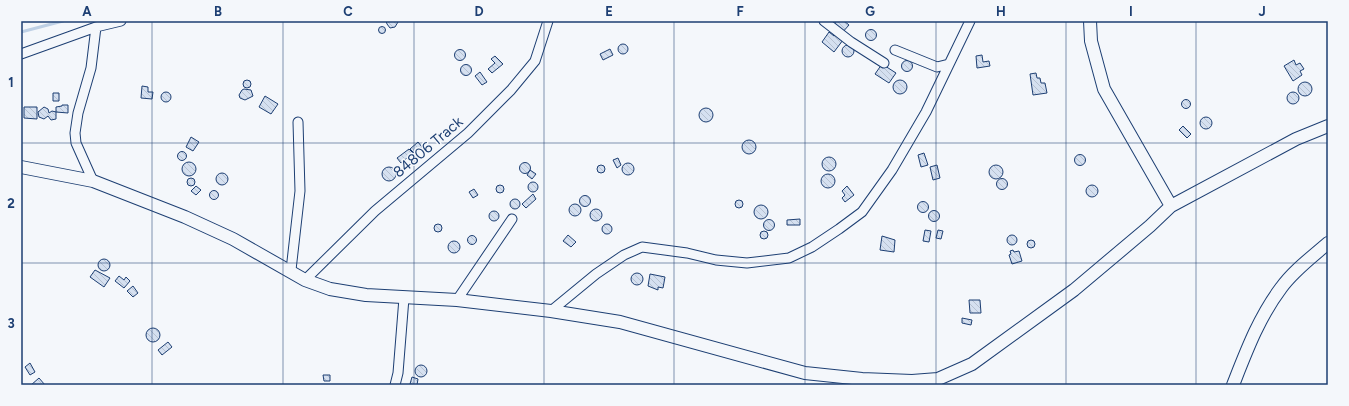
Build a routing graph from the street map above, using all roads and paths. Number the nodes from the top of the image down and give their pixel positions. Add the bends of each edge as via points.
1 (121, 21) edge
2 (548, 21) edge
3 (824, 21) edge
4 (970, 21) edge
5 (1090, 21) edge
6 (96, 27) junction
7 (895, 50) dead end
8 (21, 54) edge
9 (884, 63) dead end
10 (950, 64) junction
11 (298, 122) dead end
12 (1328, 126) edge
13 (21, 167) edge
14 (93, 181) junction
15 (1170, 206) junction
16 (512, 218) dead end
17 (1328, 243) edge
18 (291, 270) junction
19 (305, 280) junction
20 (404, 298) junction
21 (457, 300) junction
22 (551, 311) junction
23 (395, 385) edge
24 (1233, 385) edge

1 - 6 street
2 - 19 street, 84806 Track via 535,61 511,90 468,133 375,211
3 - 9 street
4 - 10 street
5 - 15 street via 1090,40 1104,89
6 - 8 street
6 - 14 street via 91,68 75,133 76,143
7 - 10 street via 937,67
10 - 22 street via 926,112 877,193 862,212 812,247 789,258 747,262 716,260 642,247 632,250 602,270
11 - 18 street via 300,191
12 - 15 street via 1296,139
13 - 14 street
14 - 18 street via 185,216
15 - 22 street via 1074,290 972,364 938,379 862,379 805,372 620,322
16 - 21 street
17 - 24 street via 1281,288 1261,319
18 - 19 street
19 - 20 street via 366,296
20 - 21 street
20 - 23 street
21 - 22 street

